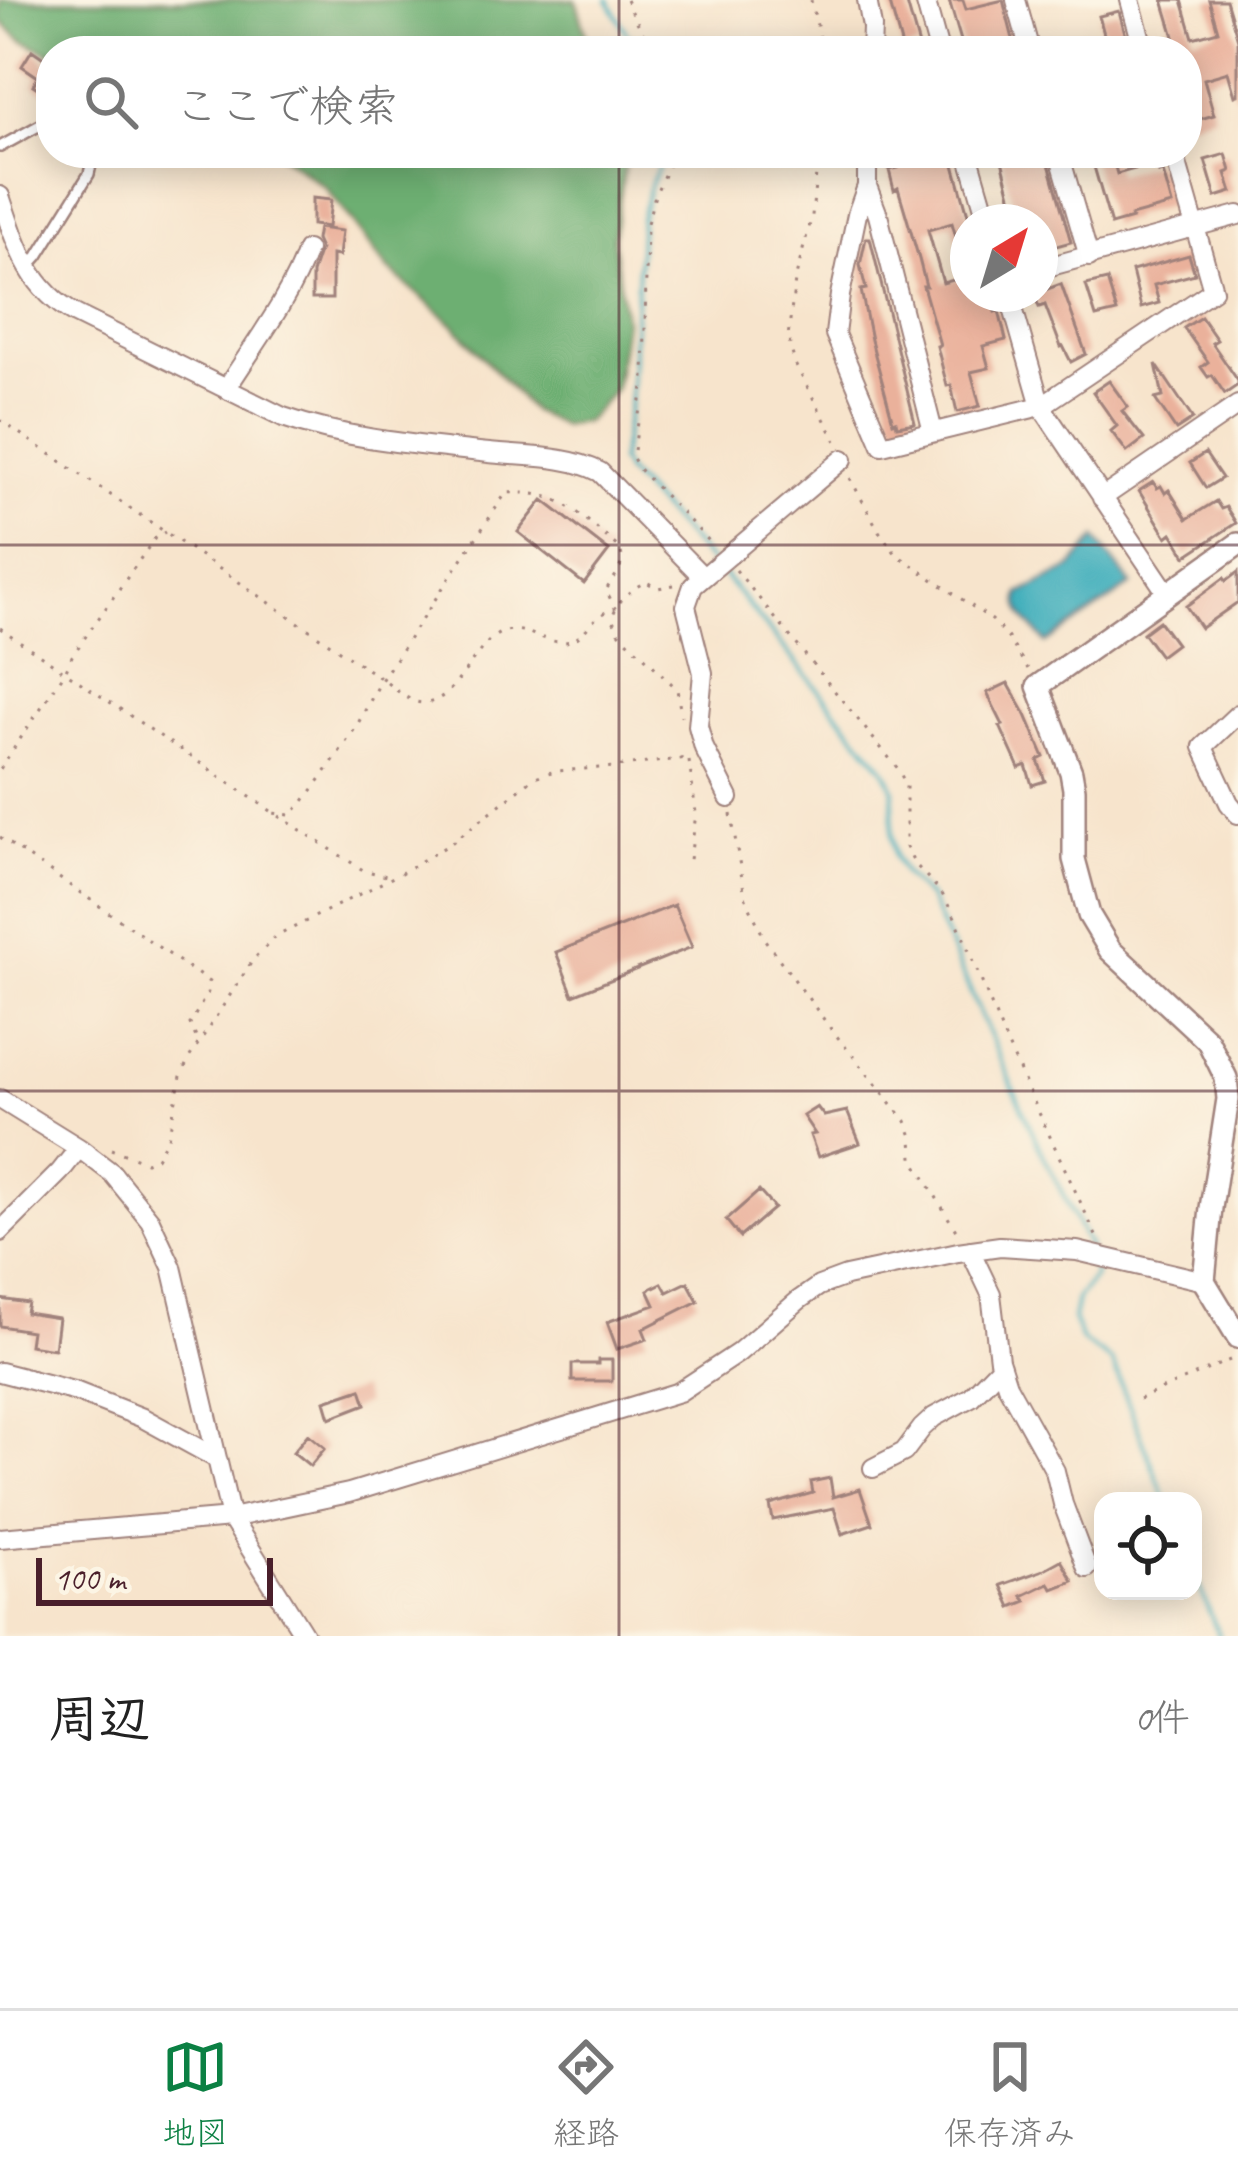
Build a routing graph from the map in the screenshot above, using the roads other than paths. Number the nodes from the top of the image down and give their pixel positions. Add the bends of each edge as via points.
1 (868, 0) edge
2 (925, 0) edge
3 (1016, 0) edge
4 (1130, 0) edge
5 (872, 36) edge
6 (935, 36) edge
7 (1026, 36) edge
8 (1140, 36) edge
9 (36, 127) edge
10 (0, 147) edge
11 (91, 168) edge
12 (867, 168) edge
13 (972, 168) edge
14 (1063, 168) edge
15 (1178, 168) edge
16 (867, 186) junction
17 (0, 196) edge
18 (983, 204) edge
19 (1238, 215) edge
20 (1195, 227) junction
21 (307, 250) dead end
22 (1088, 256) junction
23 (1058, 264) edge
24 (27, 267) junction
25 (1014, 312) edge
26 (226, 389) junction
27 (1238, 405) edge
28 (1041, 406) junction
29 (933, 432) junction
30 (843, 459) dead end
31 (1102, 498) junction
32 (1238, 544) edge
33 (698, 573) junction
34 (1167, 593) junction
35 (1238, 714) edge
36 (729, 797) road end
37 (1238, 814) edge
38 (0, 1099) edge
39 (79, 1148) junction
40 (0, 1232) edge
41 (970, 1250) junction
42 (1204, 1281) junction
43 (1238, 1337) edge
44 (1001, 1366) junction
45 (0, 1372) edge
46 (216, 1458) junction
47 (873, 1468) dead end
48 (231, 1518) junction
49 (0, 1538) edge
50 (1087, 1568) dead end
51 (305, 1636) edge

1 - 5 street
2 - 6 street
3 - 7 street
4 - 8 street
9 - 10 lane
11 - 24 lane
12 - 16 street
13 - 18 street
14 - 22 street
15 - 20 street
16 - 29 street
16 - 29 street via 835,334 882,445
17 - 24 street
19 - 20 street
20 - 22 street
20 - 28 street via 1213,290
21 - 26 street
22 - 23 street
24 - 26 street via 62,307
25 - 28 street
26 - 33 street via 331,432 591,467
27 - 31 street
28 - 29 street
28 - 31 street
30 - 33 street
31 - 34 street
32 - 34 street
33 - 36 street via 686,606 703,673 698,727
34 - 42 street via 1038,686 1071,772 1074,859 1089,914 1110,950 1208,1041 1226,1078
35 - 37 street via 1203,747
38 - 39 street
39 - 40 street
39 - 46 street via 137,1200 172,1267
41 - 42 street via 1077,1251
41 - 44 street via 991,1294
41 - 48 street via 819,1286 680,1392 349,1493
42 - 43 street
44 - 47 street via 904,1452
44 - 50 street via 1055,1471
45 - 46 street via 143,1418
46 - 48 street
48 - 49 street
48 - 51 street

